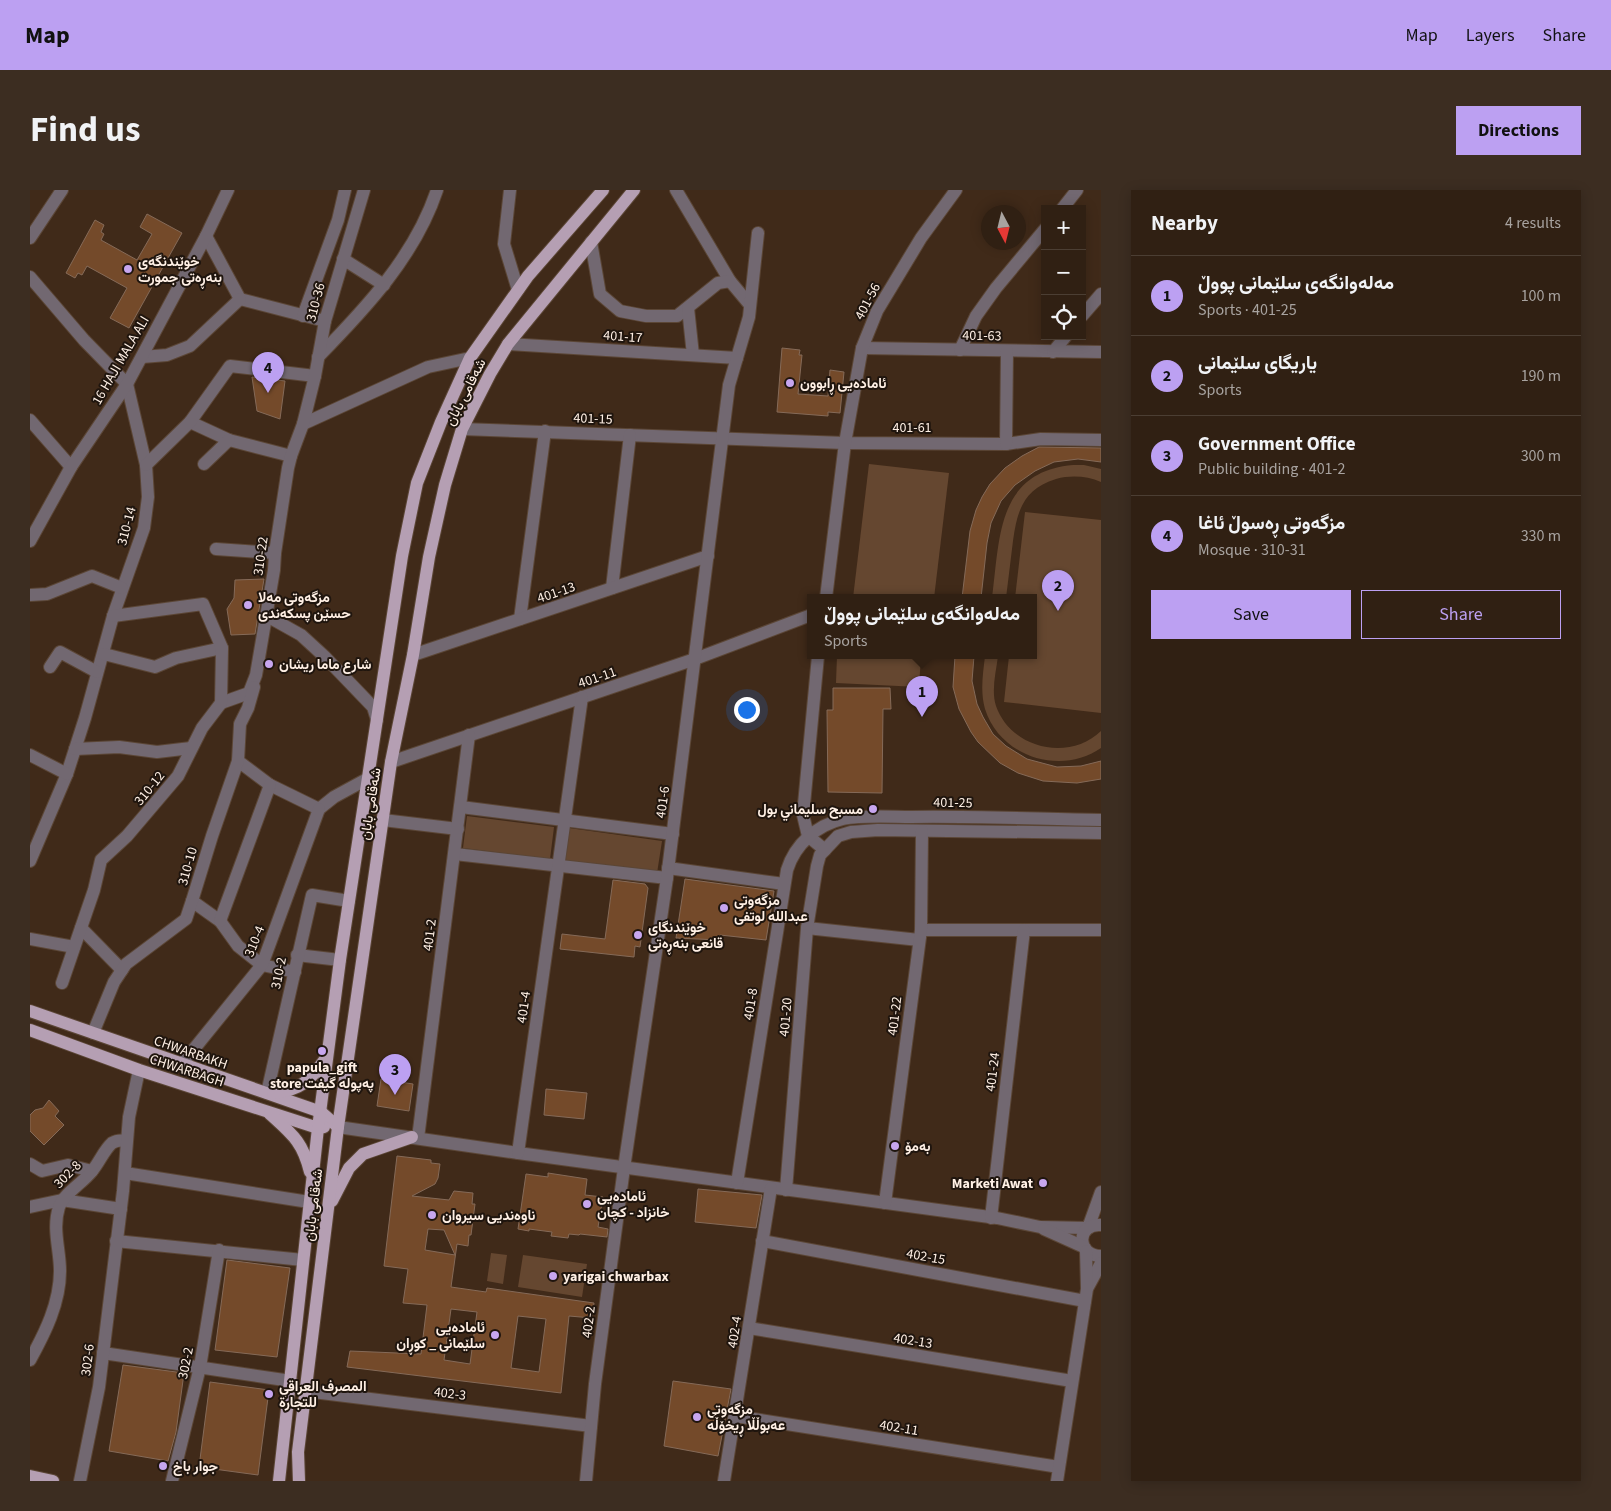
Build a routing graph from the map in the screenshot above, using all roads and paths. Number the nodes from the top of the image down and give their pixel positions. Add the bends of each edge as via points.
1 (62, 190) edge
2 (228, 190) edge
3 (345, 190) edge
4 (364, 190) edge
5 (437, 190) edge
6 (510, 190) edge
7 (603, 190) edge
8 (634, 190) edge
9 (676, 190) edge
10 (956, 190) edge
11 (1077, 190) edge
12 (1065, 205) edge
13 (758, 233) dead end
14 (1041, 234) edge
15 (206, 236) junction
16 (30, 238) edge
17 (592, 242) junction
18 (343, 259) junction
19 (30, 277) edge
20 (730, 281) junction
21 (384, 285) junction
22 (518, 290) junction
23 (1101, 294) edge
24 (240, 299) junction
25 (750, 305) junction
26 (688, 308) junction
27 (1086, 311) edge
28 (304, 316) junction
29 (325, 321) junction
30 (1063, 340) edge
31 (508, 344) junction
32 (862, 348) junction
33 (960, 350) junction
34 (1007, 351) junction
35 (1053, 352) junction
36 (1101, 352) edge
37 (693, 355) junction
38 (142, 357) junction
39 (318, 357) junction
40 (470, 358) junction
41 (737, 358) junction
42 (315, 376) junction
43 (127, 384) junction
44 (30, 420) edge
45 (190, 422) junction
46 (303, 424) junction
47 (462, 429) junction
48 (545, 431) junction
49 (630, 435) junction
50 (722, 439) junction
51 (229, 440) junction
52 (1101, 440) edge
53 (845, 443) junction
54 (1006, 444) junction
55 (291, 456) junction
56 (204, 464) dead end
57 (146, 465) junction
58 (71, 468) junction
59 (30, 541) edge
60 (216, 549) dead end
61 (275, 553) junction
62 (708, 556) junction
63 (122, 588) junction
64 (612, 588) junction
65 (826, 594) edge
66 (30, 595) edge
67 (113, 616) junction
68 (267, 616) junction
69 (807, 617) edge
70 (520, 619) junction
71 (222, 648) junction
72 (104, 654) junction
73 (413, 656) junction
74 (695, 659) junction
75 (818, 659) edge
76 (50, 667) dead end
77 (97, 672) junction
78 (256, 676) junction
79 (582, 698) junction
80 (221, 702) junction
81 (377, 720) junction
82 (468, 735) junction
83 (191, 748) junction
84 (75, 749) junction
85 (30, 755) edge
86 (238, 761) junction
87 (391, 762) junction
88 (67, 774) junction
89 (368, 779) junction
90 (270, 784) junction
91 (461, 807) junction
92 (319, 809) junction
93 (383, 820) junction
94 (564, 820) junction
95 (1101, 820) edge
96 (458, 830) junction
97 (922, 831) junction
98 (1101, 833) edge
99 (673, 834) junction
100 (808, 836) junction
101 (825, 850) junction
102 (454, 854) junction
103 (30, 862) edge
104 (558, 866) junction
105 (667, 873) junction
106 (784, 884) junction
107 (192, 901) junction
108 (349, 901) junction
109 (220, 921) junction
110 (81, 928) junction
111 (807, 928) junction
112 (1024, 930) junction
113 (1101, 930) edge
114 (920, 935) junction
115 (30, 939) edge
116 (74, 946) junction
117 (297, 954) junction
118 (340, 960) junction
119 (262, 965) junction
120 (122, 970) junction
121 (295, 972) junction
122 (62, 983) dead end
123 (30, 1011) edge
124 (30, 1030) edge
125 (92, 1033) junction
126 (328, 1056) junction
127 (181, 1065) junction
128 (139, 1070) junction
129 (268, 1093) junction
130 (266, 1111) junction
131 (321, 1112) junction
132 (338, 1127) junction
133 (318, 1128) junction
134 (415, 1138) junction
135 (126, 1141) junction
136 (518, 1153) junction
137 (30, 1164) edge
138 (624, 1168) junction
139 (92, 1171) junction
140 (125, 1172) junction
141 (312, 1179) junction
142 (737, 1183) junction
143 (771, 1188) junction
144 (786, 1190) junction
145 (1101, 1192) edge
146 (62, 1200) junction
147 (309, 1202) junction
148 (885, 1203) junction
149 (30, 1207) edge
150 (121, 1209) junction
151 (328, 1210) junction
152 (991, 1218) junction
153 (1101, 1225) edge
154 (1040, 1227) junction
155 (1088, 1228) junction
156 (116, 1240) junction
157 (762, 1241) junction
158 (1085, 1249) junction
159 (219, 1250) junction
160 (1101, 1256) edge
161 (303, 1260) junction
162 (1101, 1263) edge
163 (1086, 1295) junction
164 (750, 1328) junction
165 (103, 1353) junction
166 (30, 1360) edge
167 (200, 1367) junction
168 (291, 1381) junction
169 (1072, 1382) junction
170 (305, 1391) junction
171 (735, 1416) junction
172 (591, 1426) junction
173 (1059, 1467) junction
174 (30, 1476) edge
175 (54, 1481) edge
176 (80, 1481) edge
177 (172, 1481) edge
178 (279, 1481) edge
179 (299, 1481) edge
180 (586, 1481) edge
181 (724, 1481) edge
182 (1057, 1481) edge

1 - 16 street
2 - 15 street, 16 HAJI MALA ALI
3 - 28 street via 338,220
4 - 18 street, 310-36
5 - 21 street via 420,229
6 - 22 street via 504,244
7 - 22 main road, شەقامی بابان
8 - 17 main road, شەقامی بابان
9 - 20 street
10 - 32 street, 401-56 via 921,238 877,311
11 - 12 street
13 - 25 street
14 - 33 street via 976,316
15 - 24 street
15 - 38 street, 16 HAJI MALA ALI
17 - 26 street via 600,294 620,311 646,316 677,316
17 - 31 main road, شەقامی بابان
18 - 21 street
18 - 29 street, 310-36
19 - 43 street
20 - 25 street
20 - 26 street via 718,283
21 - 39 street
22 - 40 main road, شەقامی بابان
23 - 27 street
24 - 28 street
24 - 38 street via 190,346 167,355
25 - 41 street
26 - 37 street
28 - 29 street
29 - 39 street, 310-36
30 - 35 street
31 - 37 street, 401-17
31 - 47 main road, شەقامی بابان
32 - 33 street, 401-63
32 - 53 street, 401-56
33 - 34 street, 401-63
34 - 35 street, 401-63
34 - 54 street
35 - 36 street, 401-63
37 - 41 street, 401-17
38 - 43 street, 16 HAJI MALA ALI
39 - 42 street, 310-36
40 - 46 street via 428,367
40 - 81 main road, شەقامی بابان via 440,422 417,483 402,556
41 - 50 street, 401-6 via 729,385
42 - 45 street via 230,366
42 - 46 street, 310-36
43 - 57 street, 310-14
43 - 58 street, 16 HAJI MALA ALI
44 - 58 street
45 - 51 street
45 - 57 street
46 - 55 street, 310-22
47 - 48 street, 401-15
47 - 73 main road, شەقامی بابان via 429,557
48 - 49 street, 401-15
48 - 70 street
49 - 50 street, 401-15
49 - 64 street
50 - 53 street, 401-61
50 - 62 street, 401-6
51 - 55 street
51 - 56 street
52 - 54 street, 401-61 via 1042,439
53 - 54 street, 401-61
53 - 65 street, 401-56
55 - 61 street, 310-22
57 - 63 street, 310-14 via 148,497 144,528
58 - 59 street, 16 HAJI MALA ALI
60 - 61 street
61 - 68 street, 310-22
62 - 64 street, 401-13
62 - 74 street, 401-6
63 - 66 street via 92,576 47,594
63 - 67 street, 310-14
64 - 70 street, 401-13
67 - 71 street via 202,604
67 - 72 street, 310-14
68 - 78 street, 310-22
68 - 81 street via 301,634 373,707
69 - 74 street, 401-11
70 - 73 street, 401-13
71 - 72 street via 176,658 155,668
71 - 80 street
72 - 77 street, 310-14
73 - 87 main road, شەقامی بابان
74 - 79 street, 401-11
74 - 99 street, 401-6
75 - 100 street via 803,815
76 - 77 street via 60,652
77 - 84 street, 310-14
78 - 80 street, 310-22 via 249,692
78 - 86 street, 310-10 via 248,708 240,724
79 - 82 street, 401-11
79 - 94 street, 401-4
80 - 83 street, 310-12
81 - 89 main road, شەقامی بابان
82 - 87 street, 401-11
82 - 91 street, 401-2
83 - 84 street via 157,752 119,746
83 - 110 street, 310-12 via 178,776 127,836 101,860
84 - 88 street, 310-14
85 - 88 street
86 - 90 street
86 - 107 street, 310-10
87 - 93 main road, شەقامی بابان
88 - 103 street, 310-14
89 - 92 street
89 - 108 main road, شەقامی بابان
90 - 92 street
90 - 109 street
91 - 94 street
91 - 96 street, 401-2
92 - 119 street, 310-4
93 - 96 street
93 - 132 main road, شەقامی بابان
94 - 99 street
94 - 104 street, 401-4
95 - 100 street, 401-25 via 844,819
96 - 102 street, 401-2
97 - 98 street, 401-25
97 - 101 street, 401-25 via 851,832 838,836
97 - 114 street, 401-22
99 - 105 street, 401-6
100 - 101 street
100 - 106 street, 401-8 via 789,862
101 - 111 street, 401-20 via 817,866
102 - 104 street
102 - 134 street, 401-2
104 - 105 street
104 - 136 street, 401-4
105 - 106 street
105 - 138 street, 401-6
106 - 142 street, 401-8
107 - 109 street
107 - 120 street, 310-10 via 186,919
108 - 117 street, 310-2 via 312,895
108 - 118 main road, شەقامی بابان
109 - 119 street via 238,946
110 - 116 street, 310-12
110 - 120 street
111 - 114 street
111 - 144 street, 401-20
112 - 113 street
112 - 114 street
112 - 152 street, 401-24
114 - 148 street, 401-22
115 - 116 street
116 - 122 street, 310-12
117 - 118 street
117 - 121 street, 310-2
118 - 126 main road, شەقامی بابان
119 - 121 street
119 - 127 street, 310-4
120 - 125 street, 310-10
121 - 129 street, 310-2
123 - 125 main road, CHWARBAKH
124 - 128 main road, CHWARBAGH
125 - 127 main road, CHWARBAKH
126 - 129 main road via 313,1077 300,1086
126 - 131 main road, شەقامی بابان
127 - 129 main road, CHWARBAKH
128 - 130 main road, CHWARBAGH
128 - 135 street, 302-6
129 - 131 main road, CHWARBAKH
130 - 133 main road, CHWARBAGH
130 - 141 main road via 294,1136 304,1150
131 - 132 main road, CHWARBAKH
131 - 133 main road, شەقامی بابان
132 - 133 main road, CHWARBAGH
132 - 134 street
132 - 151 main road, شەقامی بابان
133 - 141 main road, شەقامی بابان
134 - 136 street
134 - 151 main road via 363,1154 349,1168
135 - 139 street, 302-8 via 118,1140 110,1145
135 - 140 street, 302-6
136 - 138 street
137 - 139 street via 42,1171 68,1165
138 - 142 street
138 - 172 street, 402-2
139 - 146 street, 302-8
140 - 147 street
140 - 150 street, 302-6
141 - 147 main road, شەقامی بابان
142 - 143 street
143 - 144 street
143 - 157 street, 402-4
144 - 148 street
145 - 155 street
146 - 149 street
146 - 150 street
146 - 166 street, 302-8 via 55,1231 60,1269 58,1292
147 - 161 main road, شەقامی بابان
148 - 152 street
150 - 156 street, 302-6
151 - 170 main road, شەقامی بابان
152 - 154 street
153 - 155 street
154 - 155 street
154 - 158 street
155 - 158 street via 1082,1237
156 - 159 street
156 - 165 street, 302-6
157 - 163 street, 402-15
157 - 164 street, 402-4
158 - 160 street
158 - 163 street
159 - 161 street
159 - 167 street, 302-2
161 - 168 main road, شەقامی بابان
162 - 163 street
163 - 169 street
164 - 169 street, 402-13
164 - 171 street, 402-4
165 - 167 street
165 - 176 street, 302-6 via 94,1420
167 - 168 street
167 - 177 street, 302-2
168 - 178 main road, شەقامی بابان
169 - 173 street
170 - 172 street, 402-3
170 - 179 main road, شەقامی بابان via 298,1452
171 - 173 street, 402-11
171 - 181 street, 402-4
172 - 180 street, 402-2
173 - 182 street
174 - 175 main road

